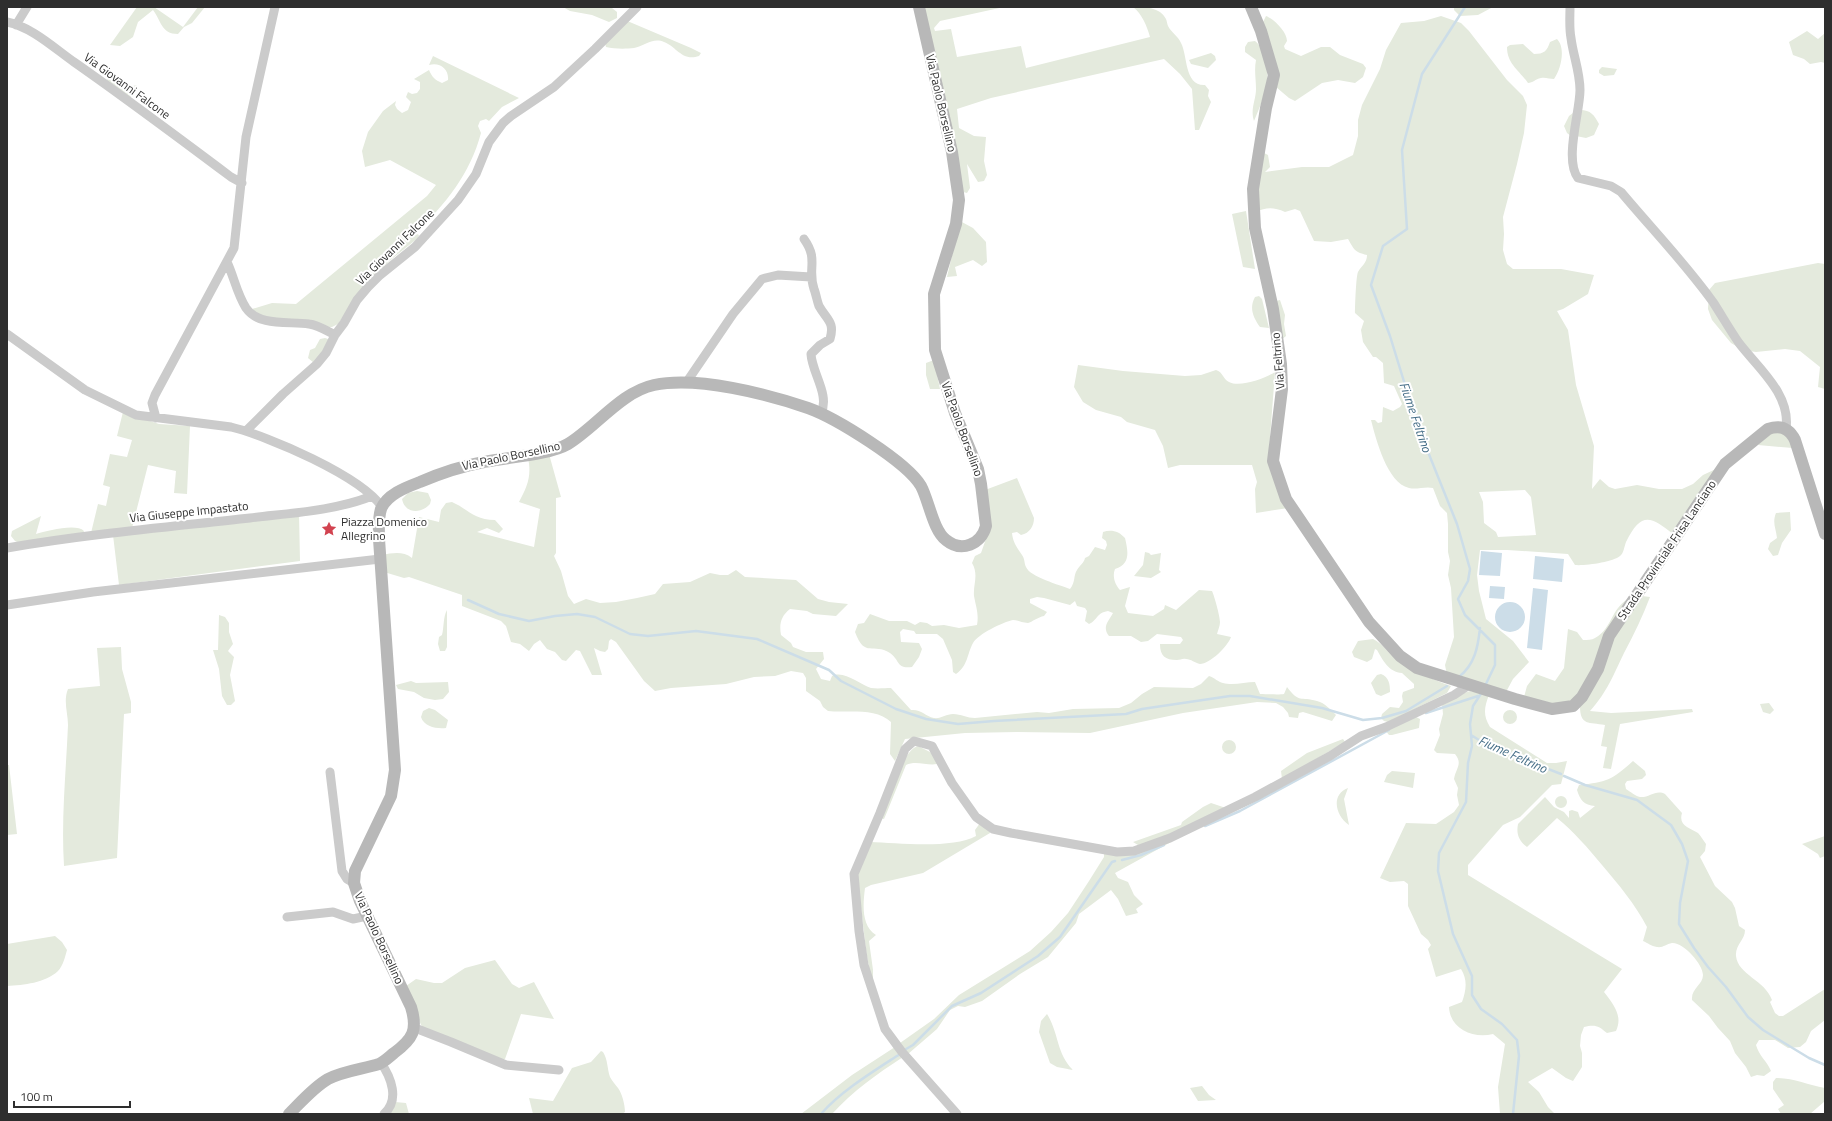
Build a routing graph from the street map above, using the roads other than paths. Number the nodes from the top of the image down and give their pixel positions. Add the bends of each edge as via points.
1 (27, 7) edge
2 (275, 7) edge
3 (637, 7) edge
4 (919, 7) edge
5 (1251, 7) edge
6 (1570, 7) edge
7 (7, 22) edge
8 (16, 25) junction
9 (242, 184) junction
10 (804, 239) dead end
11 (227, 262) junction
12 (811, 277) junction
13 (7, 334) edge
14 (335, 335) junction
15 (686, 383) junction
16 (821, 413) junction
17 (156, 418) junction
18 (1786, 429) junction
19 (246, 431) junction
20 (372, 496) junction
21 (382, 507) junction
22 (1825, 534) edge
23 (7, 548) edge
24 (380, 559) junction
25 (7, 605) edge
26 (1469, 685) junction
27 (330, 772) dead end
28 (354, 883) junction
29 (367, 916) junction
30 (287, 917) dead end
31 (414, 1028) junction
32 (380, 1063) junction
33 (559, 1070) dead end
34 (289, 1114) edge
35 (384, 1114) edge
36 (957, 1114) edge

1 - 8 street
2 - 9 street via 250,119
3 - 14 street, Via Giovanni Falcone via 554,87 503,123 489,142 476,174 458,200 415,247 368,287
4 - 16 street, Via Paolo Borsellino via 952,152 959,200 956,224 934,294 934,350 981,484 986,526 980,539 968,546 945,540 936,527 927,499 915,477 893,458
5 - 26 street, Via Feltrino via 1274,75 1253,189 1255,228 1273,309 1281,370 1282,388 1272,461 1286,500 1369,622 1400,656 1417,668
6 - 18 street via 1570,38 1580,89 1572,159 1575,174 1578,178 1611,186 1621,192 1668,244 1713,302 1739,343 1772,383 1782,400 1786,414
7 - 8 street, Via Giovanni Falcone
8 - 9 street, Via Giovanni Falcone via 23,27 107,84
9 - 11 street via 234,248
10 - 12 street via 814,259
11 - 14 street via 240,298 249,312 270,321 311,324
11 - 17 street via 155,395 152,403
12 - 15 street via 778,275 762,279 733,314
12 - 16 street via 819,305 830,320 832,329 830,339 811,354 825,401
13 - 17 street via 92,394 136,415
14 - 19 street, Via Giovanni Falcone via 317,364 282,394
15 - 16 street, Via Paolo Borsellino via 759,394
15 - 21 street, Via Paolo Borsellino via 642,388 567,444 552,450 456,468 400,490
17 - 19 street
18 - 22 street via 1792,433 1795,440
18 - 26 street, Strada Provinciale Frisa Lanciano via 1777,426 1768,429 1725,464 1610,636 1598,669 1582,697 1573,706 1552,709
19 - 20 street via 312,459
20 - 21 street
20 - 23 street, Via Giuseppe Impastato via 355,503 305,511 182,527 101,534
21 - 24 street, Via Paolo Borsellino via 379,518
24 - 25 street via 93,592
24 - 28 street, Via Paolo Borsellino via 395,770 391,796 363,851 355,871
26 - 36 street via 1454,695 1361,736 1255,797 1170,838 1134,851 1117,852 1011,834 993,828 976,817 952,783 932,746 914,741 905,750 854,874 859,931 864,966 885,1029
27 - 28 street via 342,871 347,879
28 - 29 street, Via Paolo Borsellino
29 - 30 street via 353,919 333,912
29 - 31 street, Via Paolo Borsellino via 411,1006
31 - 32 street via 411,1038
31 - 33 street via 506,1065
32 - 34 street via 329,1079
32 - 35 street via 392,1084 391,1100

